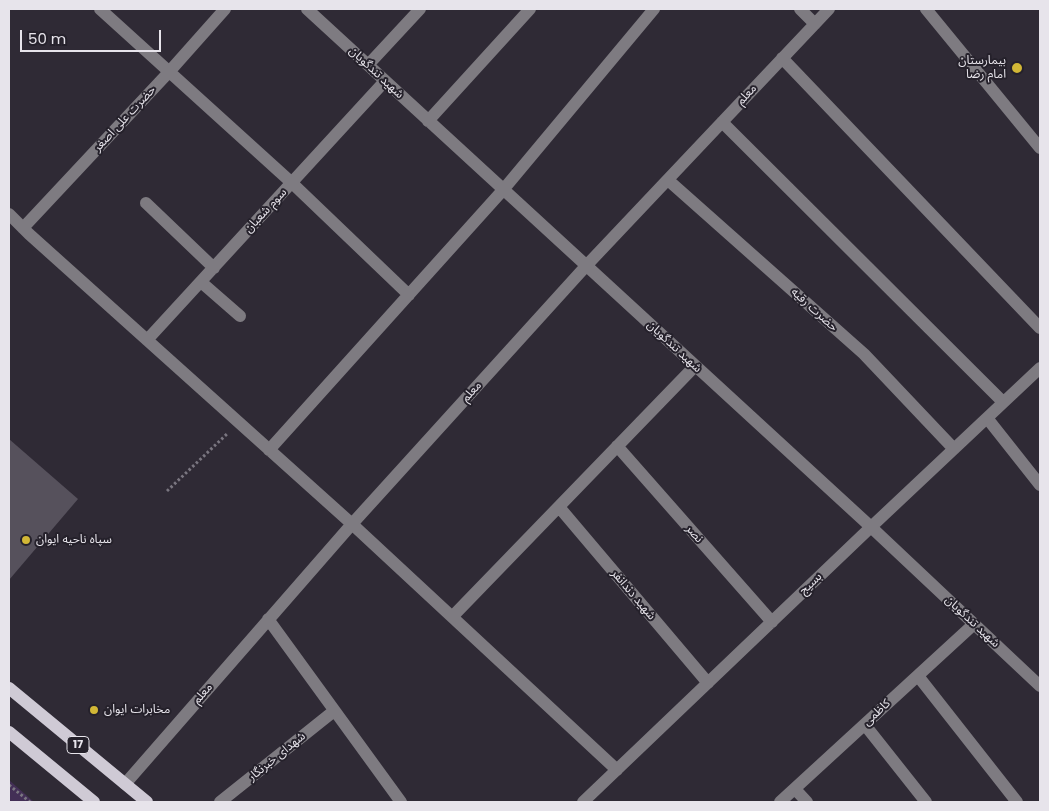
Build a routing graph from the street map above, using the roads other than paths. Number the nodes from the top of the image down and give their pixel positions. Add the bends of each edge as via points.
1 (100, 9) edge
2 (225, 9) edge
3 (307, 9) edge
4 (420, 9) edge
5 (530, 9) edge
6 (654, 9) edge
7 (800, 9) edge
8 (829, 9) edge
9 (926, 9) edge
10 (815, 24) junction
11 (782, 58) junction
12 (368, 65) junction
13 (169, 72) junction
14 (385, 81) junction
15 (428, 121) junction
16 (722, 122) junction
17 (1040, 148) edge
18 (668, 180) junction
19 (292, 183) junction
20 (504, 190) junction
21 (146, 203) dead end
22 (9, 214) edge
23 (23, 228) junction
24 (586, 266) junction
25 (214, 268) junction
26 (201, 282) junction
27 (409, 295) junction
28 (240, 316) dead end
29 (1040, 328) edge
30 (147, 340) junction
31 (695, 366) junction
32 (1040, 368) edge
33 (1004, 402) junction
34 (986, 418) junction
35 (617, 446) junction
36 (954, 449) junction
37 (269, 450) junction
38 (1040, 485) edge
39 (559, 507) junction
40 (352, 524) junction
41 (871, 527) junction
42 (452, 617) junction
43 (268, 620) junction
44 (772, 622) junction
45 (974, 624) junction
46 (918, 676) junction
47 (708, 683) junction
48 (1040, 686) edge
49 (9, 688) edge
50 (334, 711) junction
51 (865, 725) junction
52 (9, 732) edge
53 (617, 770) junction
54 (125, 784) junction
55 (794, 789) junction
56 (94, 802) edge
57 (147, 802) edge
58 (220, 802) edge
59 (401, 802) edge
60 (583, 802) edge
61 (780, 802) edge
62 (807, 802) edge
63 (926, 802) edge
64 (1017, 802) edge

1 - 13 street
2 - 13 street, حضرت علی اصغر
3 - 12 street, شهید تندگویان
4 - 12 street
5 - 15 street
6 - 20 street
7 - 10 street
8 - 10 street, معلم
9 - 17 street
10 - 11 street, معلم
11 - 16 street, معلم
11 - 29 street
12 - 14 street, شهید تندگویان
13 - 19 street
13 - 23 street, حضرت علی اصغر
14 - 15 street, شهید تندگویان
14 - 19 street, سوم شعبان
15 - 20 street, شهید تندگویان
16 - 18 street, معلم
16 - 33 street
18 - 24 street, معلم
18 - 36 street, حضرت رقیه via 864,354
19 - 25 street, سوم شعبان
19 - 27 street
20 - 24 street, شهید تندگویان
20 - 27 street
21 - 25 street
22 - 23 street
23 - 30 street
24 - 31 street, شهید تندگویان
24 - 40 street, معلم
25 - 26 street, سوم شعبان
26 - 28 street
26 - 30 street, سوم شعبان
27 - 37 street
30 - 37 street
31 - 35 street
31 - 41 street, شهید تندگویان
32 - 33 street, بسیج
33 - 34 street, بسیج
34 - 36 street, بسیج
34 - 38 street
35 - 39 street
35 - 44 street, نصر
36 - 41 street, بسیج
37 - 40 street
39 - 42 street
39 - 47 street, شهید دندانفر
40 - 42 street
40 - 43 street, معلم
41 - 44 street, بسیج
41 - 45 street, شهید تندگویان
42 - 53 street
43 - 50 street
43 - 54 street, معلم
44 - 47 street, بسیج
45 - 46 street, کاظمی
45 - 48 street, شهید تندگویان
46 - 51 street, کاظمی
46 - 64 street
47 - 53 street, بسیج
49 - 54 main road, 17
50 - 58 street, شهدای خبرنگار
50 - 59 street
51 - 55 street, کاظمی
51 - 63 street
52 - 56 main road
53 - 60 street, بسیج
54 - 57 main road, 17
55 - 61 street, کاظمی
55 - 62 street

